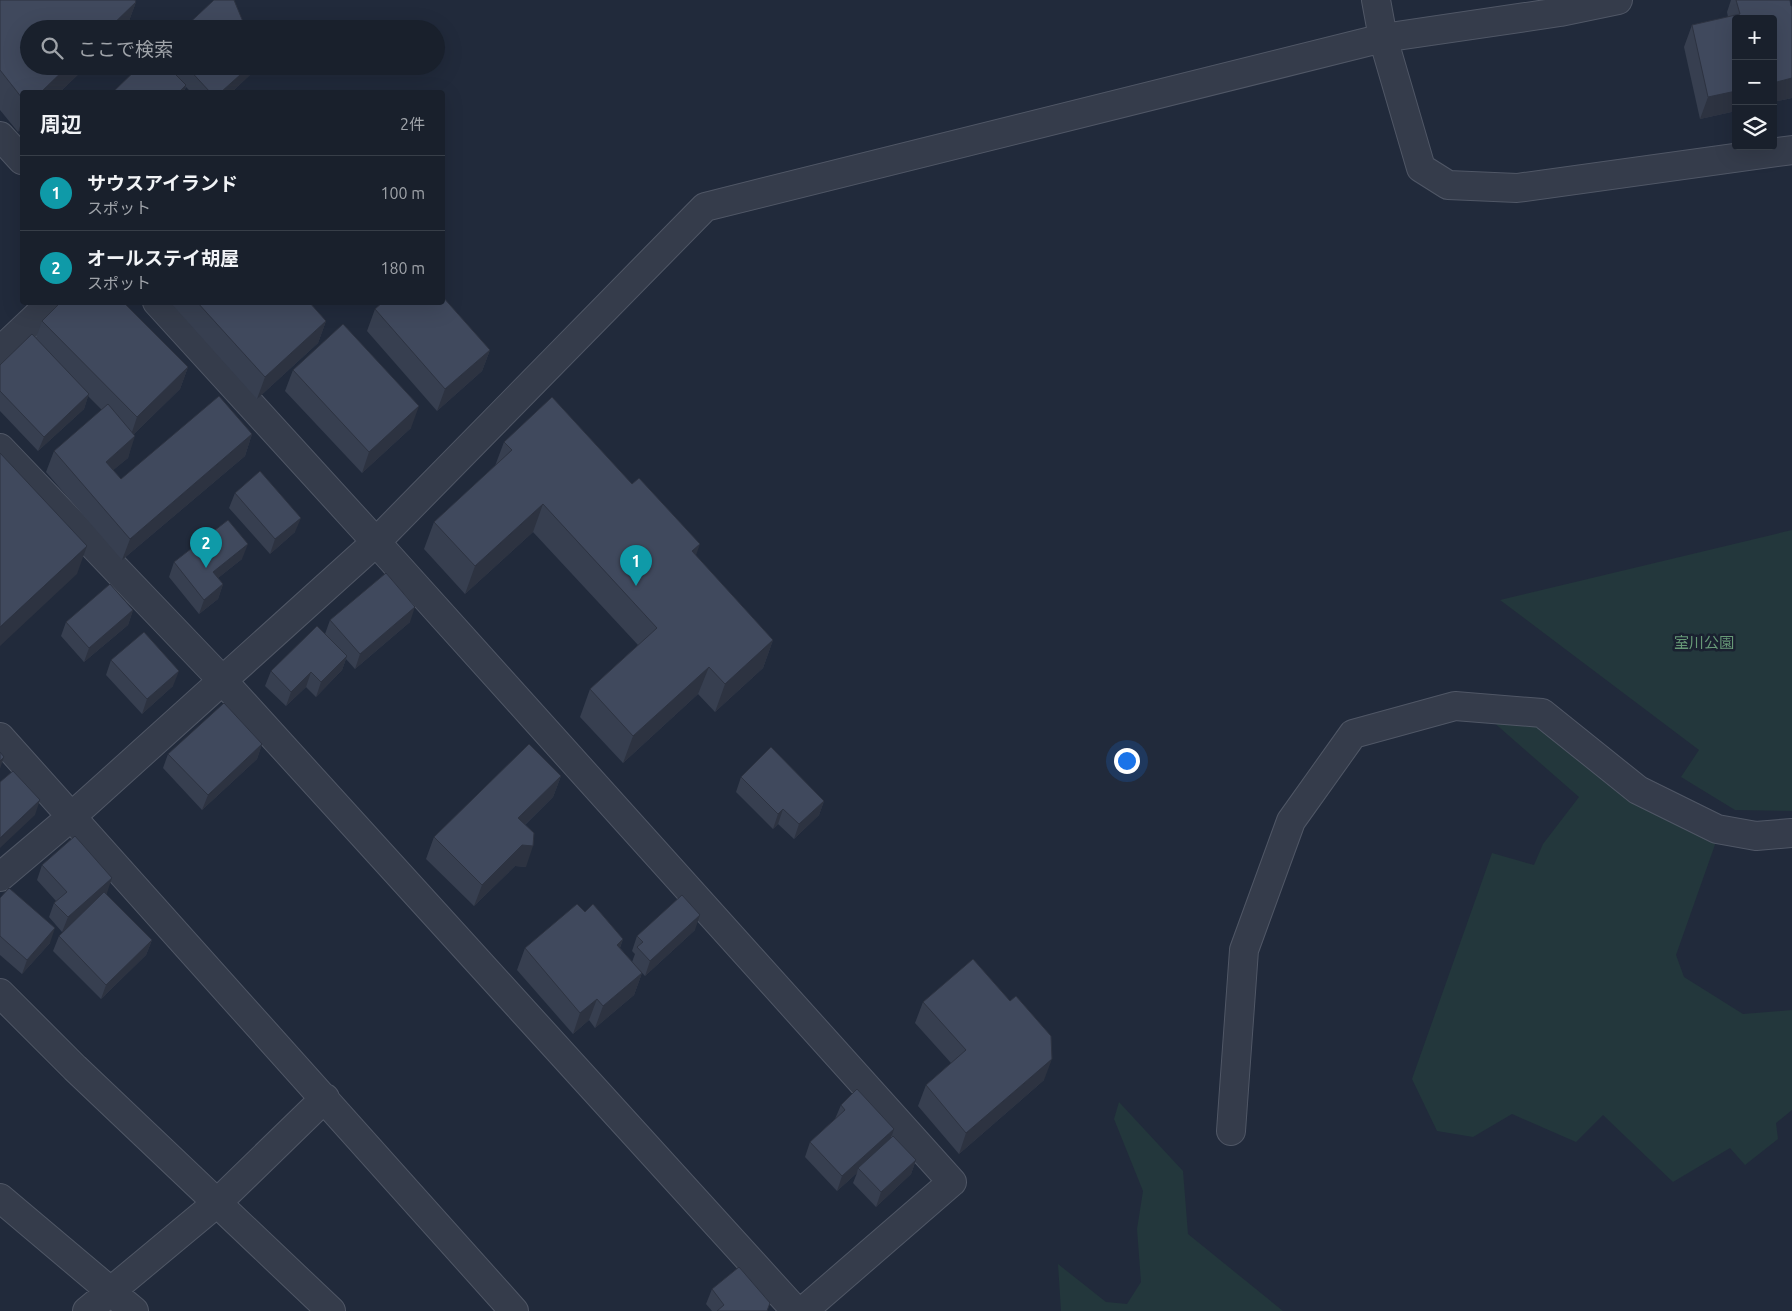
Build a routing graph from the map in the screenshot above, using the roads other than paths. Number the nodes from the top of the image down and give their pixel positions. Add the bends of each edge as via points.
1 (1376, 0) edge
2 (1618, 0) edge
3 (1383, 38) junction
4 (0, 136) edge
5 (1792, 150) edge
6 (20, 158) edge
7 (49, 305) edge
8 (160, 305) edge
9 (0, 351) edge
10 (0, 448) edge
11 (376, 542) junction
12 (223, 682) junction
13 (0, 737) edge
14 (71, 817) junction
15 (1792, 833) edge
16 (0, 877) edge
17 (0, 994) edge
18 (326, 1098) junction
19 (1231, 1131) dead end
20 (0, 1198) edge
21 (218, 1202) junction
22 (110, 1290) junction
23 (87, 1311) edge
24 (134, 1311) edge
25 (331, 1311) edge
26 (514, 1311) edge
27 (796, 1311) edge
28 (803, 1311) edge

1 - 3 street
2 - 3 street via 1560,12
3 - 5 street via 1422,168 1448,185 1516,188
3 - 11 street via 705,207
4 - 6 street
7 - 9 street
8 - 11 street
10 - 12 street
11 - 12 street
11 - 28 street via 952,1182
12 - 14 street
12 - 27 street
13 - 14 street
14 - 16 street
14 - 18 street
15 - 19 street via 1756,836 1717,829 1638,790 1542,713 1455,706 1352,734 1291,821 1244,950
17 - 21 street
18 - 21 street
18 - 26 street
20 - 22 street
21 - 22 street
21 - 25 street
22 - 23 street
22 - 24 street

